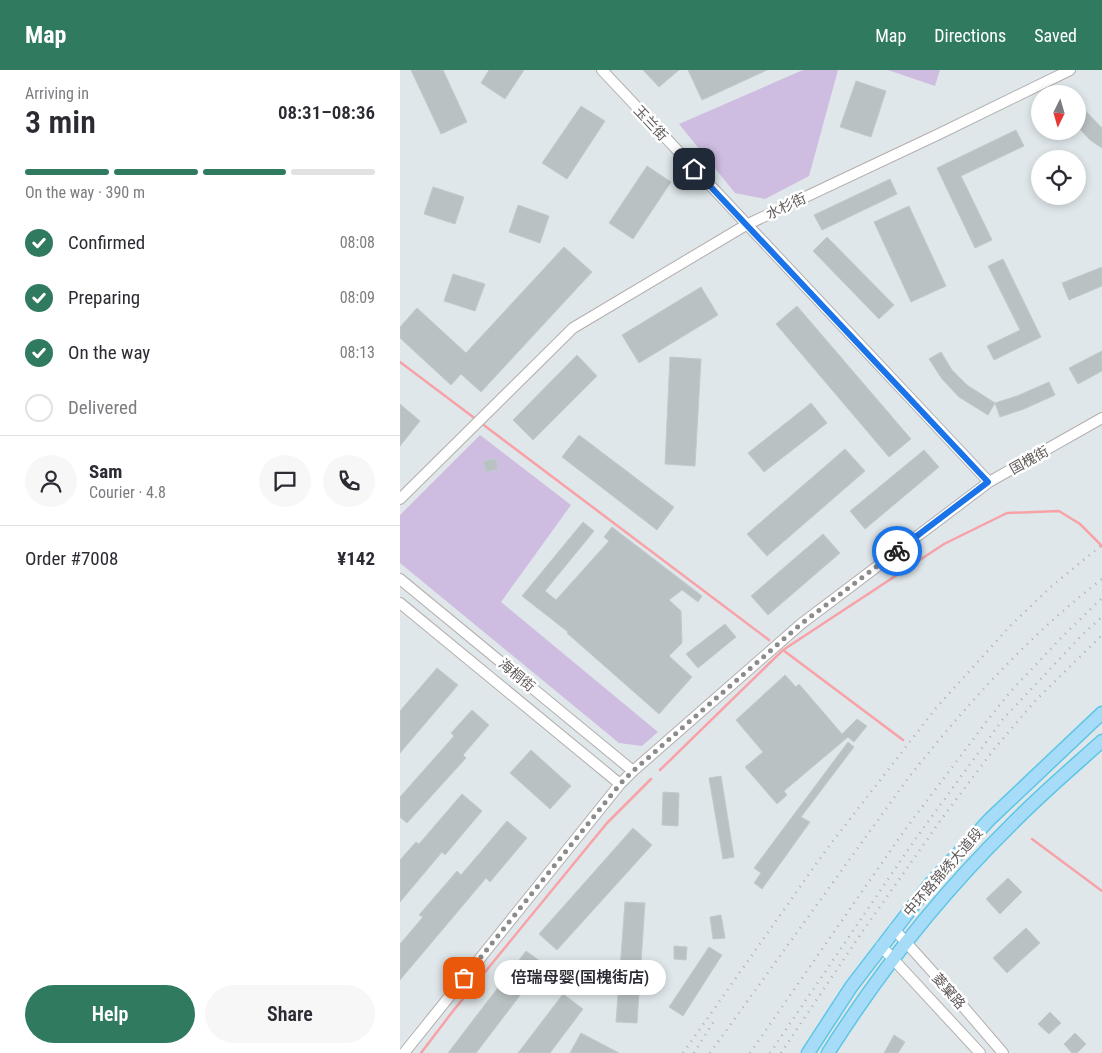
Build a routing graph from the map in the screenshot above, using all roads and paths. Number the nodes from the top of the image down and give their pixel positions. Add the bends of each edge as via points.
1 (602, 70) edge
2 (1070, 70) edge
3 (746, 225) junction
4 (1102, 418) edge
5 (988, 482) junction
6 (400, 498) edge
7 (400, 579) edge
8 (400, 603) edge
9 (1102, 713) edge
10 (1102, 741) edge
11 (633, 771) junction
12 (620, 784) junction
13 (894, 929) junction
14 (906, 942) junction
15 (881, 946) junction
16 (894, 959) junction
17 (404, 1053) edge
18 (808, 1053) edge
19 (828, 1053) edge
20 (980, 1053) edge
21 (1003, 1053) edge

1 - 3 street, 玉兰街
2 - 3 street, 水杉街
3 - 5 street, 玉兰街
3 - 6 street, 水杉街 via 573,328
4 - 5 street, 国槐街
5 - 11 street, 国槐街 via 801,624
7 - 11 street, 海桐街
8 - 12 street, 海桐街
9 - 13 main road, 中环路锦绣大道段 via 990,819
10 - 14 main road, 中环路锦绣大道段 via 1010,826
11 - 12 street, 国槐街
12 - 17 street, 国槐街
13 - 14 street, 菱窠路
13 - 15 main road, 中环路锦绣大道段
14 - 16 main road, 中环路锦绣大道段
14 - 21 street, 菱窠路
15 - 16 street, 菱窠路
15 - 18 main road, 中环路锦绣大道段
16 - 19 main road, 中环路锦绣大道段
16 - 20 street, 菱窠路

